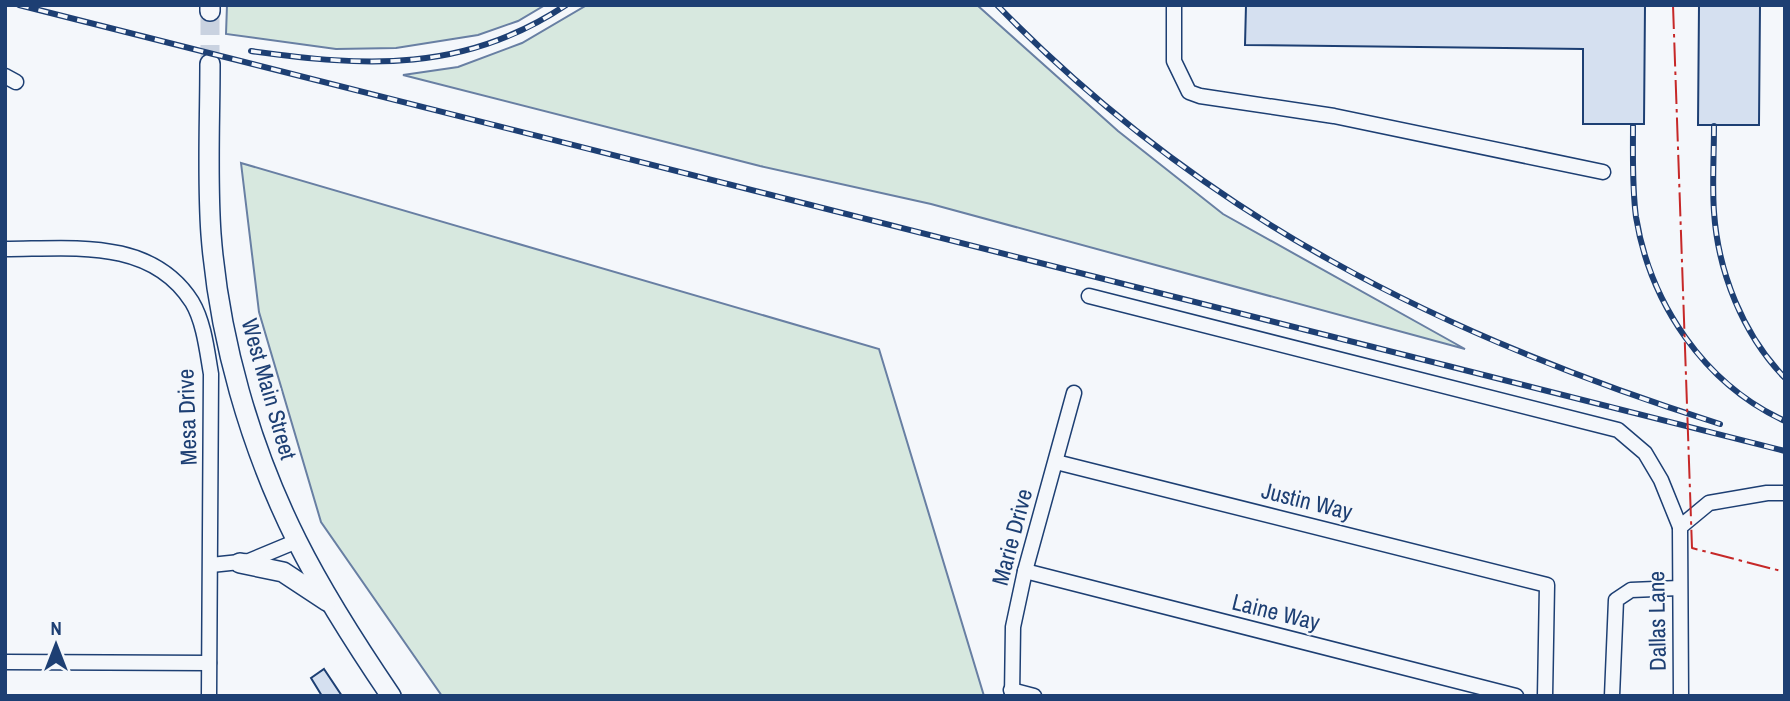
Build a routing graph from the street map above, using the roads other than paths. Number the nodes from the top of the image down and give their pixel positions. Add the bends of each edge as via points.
1 (1174, 5) edge
2 (210, 64) tunnel mouth
3 (1603, 172) dead end
4 (5, 249) edge
5 (1090, 296) dead end
6 (1074, 393) dead end
7 (1056, 462) junction
8 (1785, 493) edge
9 (1680, 527) junction
10 (297, 541) junction
11 (240, 563) junction
12 (211, 565) junction
13 (1025, 571) junction
14 (1679, 588) junction
15 (332, 605) junction
16 (5, 662) edge
17 (209, 663) junction
18 (1012, 693) edge
19 (209, 696) edge
20 (391, 696) edge
21 (1034, 696) edge
22 (1516, 696) edge
23 (1545, 696) edge
24 (1612, 696) edge
25 (1681, 696) edge

1 - 3 street via 1174,61 1189,92 1334,116
2 - 10 main road, West Main Street via 211,234 222,314 245,410
4 - 12 street, Mesa Drive via 124,253 162,272 193,303 211,374
5 - 9 street via 1618,430 1645,453
6 - 7 street, Marie Drive
7 - 13 street, Marie Drive
7 - 23 street, Justin Way via 1547,585
8 - 9 street via 1709,503
9 - 14 street, Dallas Lane
10 - 11 street
10 - 15 main road, West Main Street
11 - 12 street
11 - 15 main road via 283,572
12 - 17 street, Mesa Drive
13 - 18 street, Marie Drive via 1013,627
13 - 22 street, Laine Way
14 - 24 street via 1631,590 1616,600
14 - 25 street, Dallas Lane
15 - 20 main road, West Main Street
16 - 17 street
17 - 19 street, Mesa Drive
18 - 21 street

